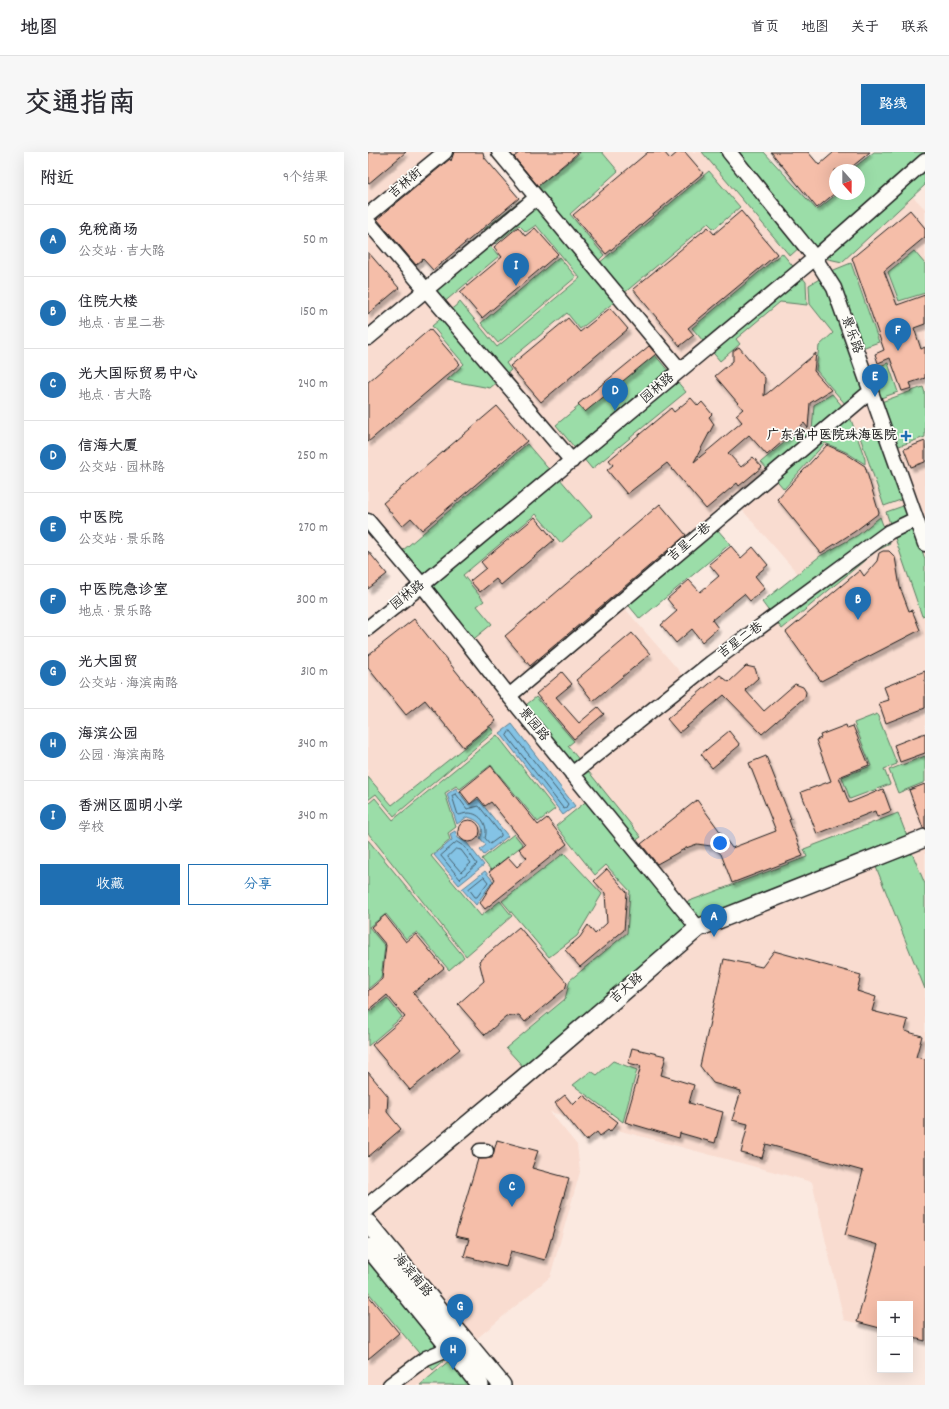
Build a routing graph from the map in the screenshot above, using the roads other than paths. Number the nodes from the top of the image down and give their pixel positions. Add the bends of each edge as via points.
1 (445, 152) edge
2 (499, 152) edge
3 (729, 152) edge
4 (925, 161) edge
5 (536, 198) junction
6 (368, 215) edge
7 (368, 222) edge
8 (815, 258) junction
9 (426, 290) junction
10 (368, 338) edge
11 (680, 370) junction
12 (871, 390) junction
13 (572, 462) junction
14 (916, 519) junction
15 (368, 521) edge
16 (925, 544) edge
17 (422, 585) junction
18 (368, 628) edge
19 (509, 696) junction
20 (572, 774) junction
21 (925, 838) edge
22 (698, 928) junction
23 (368, 1207) edge
24 (368, 1223) edge
25 (368, 1247) edge
26 (450, 1348) junction
27 (390, 1385) edge
28 (480, 1385) edge
29 (502, 1385) edge

1 - 6 street, 吉林街
2 - 5 street
3 - 8 street, 景乐路
4 - 8 street, 园林路
5 - 9 street
5 - 11 street
7 - 9 street
8 - 11 street, 园林路
8 - 12 street, 景乐路 via 834,288
9 - 10 street
9 - 13 street
11 - 13 street, 园林路
12 - 14 street, 景乐路
12 - 19 street, 吉星一巷
13 - 17 street, 园林路
14 - 16 street, 景乐路
14 - 20 street, 吉星二巷 via 889,532 711,663
15 - 17 street, 景园路
17 - 18 street, 园林路
17 - 19 street, 景园路
19 - 20 street, 景园路
20 - 22 street, 景园路
21 - 22 main road, 吉大路
22 - 23 main road, 吉大路
24 - 29 main road, 海滨南路
25 - 26 main road, 海滨南路
26 - 27 street via 426,1358
26 - 28 main road, 海滨南路

